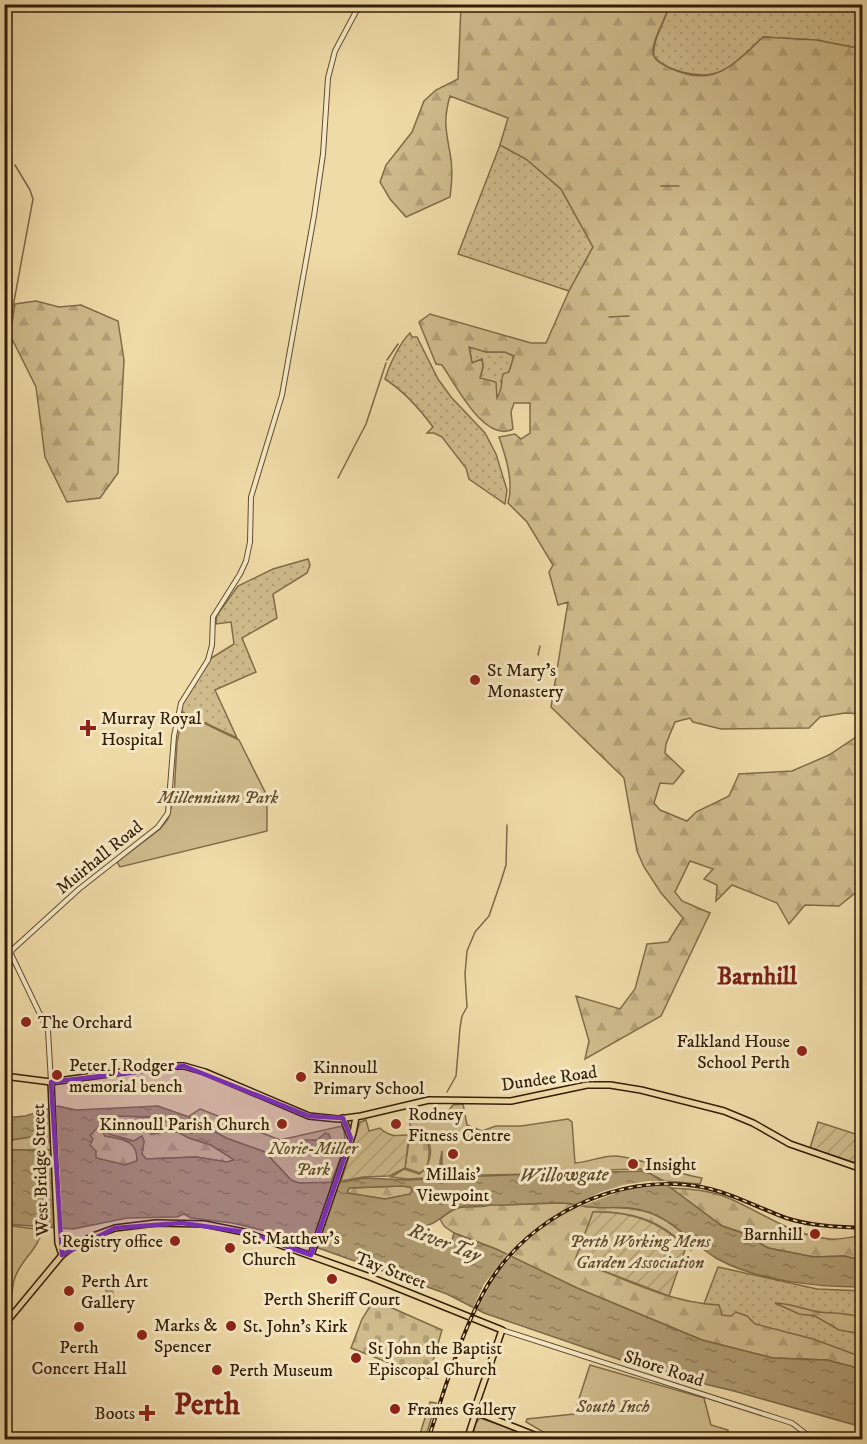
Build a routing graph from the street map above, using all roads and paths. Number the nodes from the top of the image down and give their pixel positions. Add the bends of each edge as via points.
1 (360, 4) edge
2 (4, 1076) edge
3 (51, 1082) junction
4 (356, 1117) junction
5 (343, 1118) junction
6 (351, 1138) junction
7 (862, 1169) edge
8 (312, 1252) junction
9 (62, 1255) junction
10 (4, 1325) edge
11 (502, 1330) junction
12 (476, 1412) junction
13 (467, 1440) edge
14 (547, 1440) edge
15 (813, 1440) edge

1 - 3 street, Muirhall Road via 335,51 328,78 323,154 288,362 277,415 251,497 246,561 213,617 213,645 208,660 181,703 174,736 168,813 158,827 79,889 12,950 11,958 48,1031
2 - 3 main road, Dundee Road
3 - 5 main road, Dundee Road via 184,1066 309,1116
3 - 9 main road, West Bridge Street via 58,1243
4 - 5 main road, Dundee Road
4 - 6 main road
4 - 7 main road, Dundee Road via 429,1100 512,1101 587,1085 610,1085 724,1111 790,1144
5 - 6 main road
6 - 8 main road
8 - 9 main road, Tay Street via 298,1252 221,1227 156,1222 115,1228
8 - 11 main road, Tay Street
9 - 10 main road, Tay Street
11 - 12 main road
11 - 15 street, Shore Road via 792,1423
12 - 13 main road
12 - 14 main road

